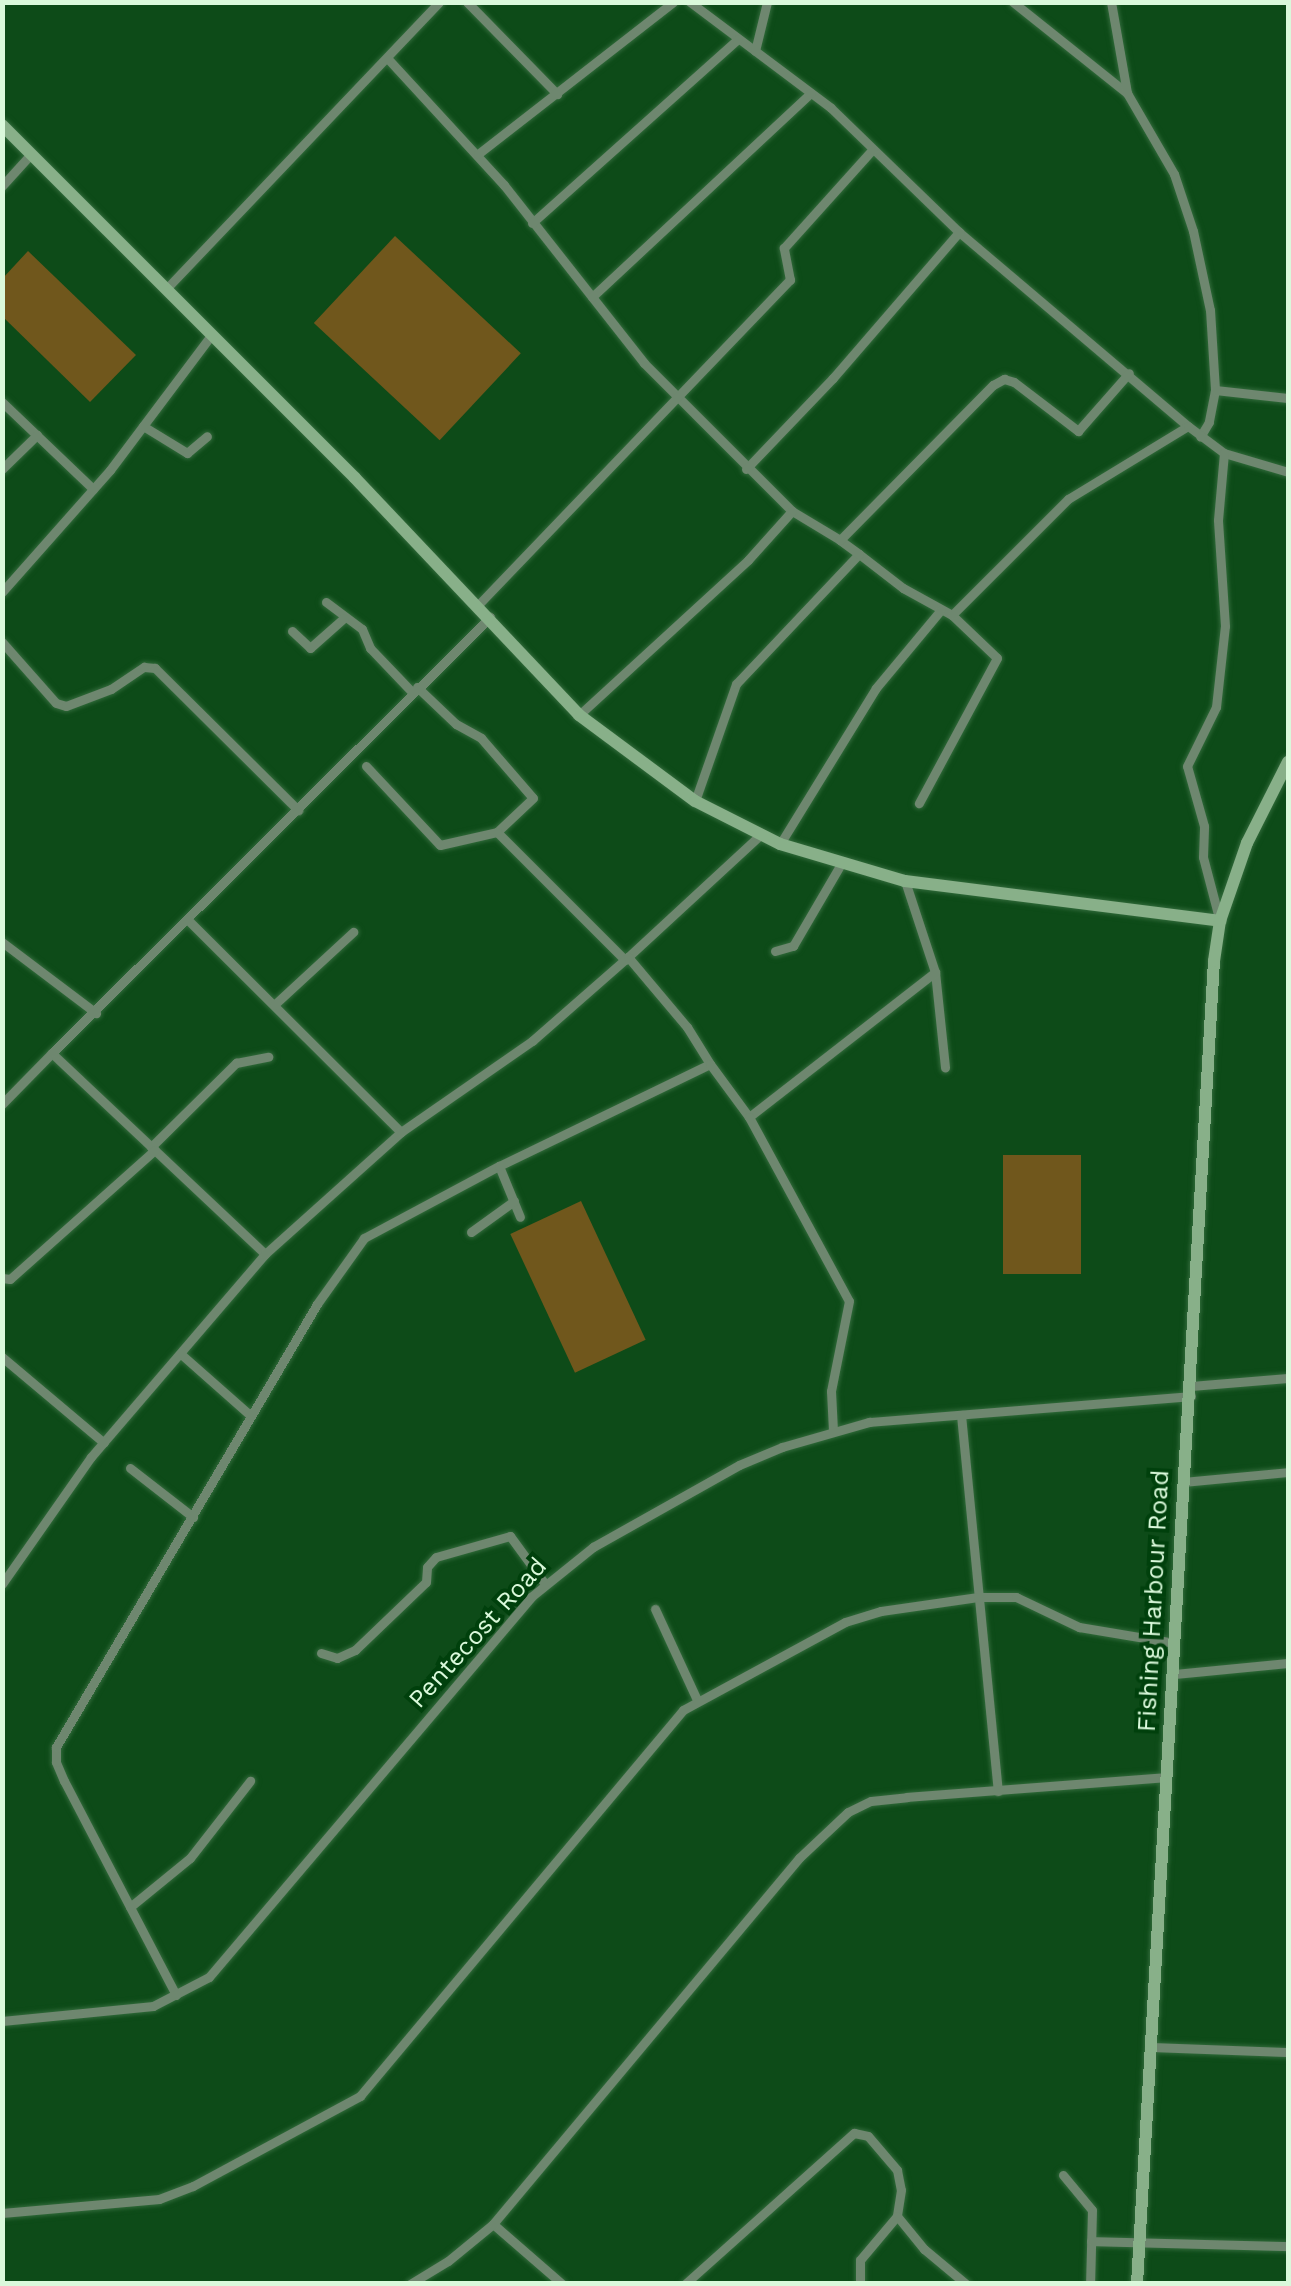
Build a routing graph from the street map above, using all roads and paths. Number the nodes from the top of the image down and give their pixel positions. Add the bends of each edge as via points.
1 (440, 2) edge
2 (468, 2) edge
3 (673, 2) edge
4 (690, 2) edge
5 (1013, 2) edge
6 (1111, 2) edge
7 (764, 4) edge
8 (738, 39) junction
9 (755, 52) junction
10 (389, 60) junction
11 (811, 93) junction
12 (1127, 93) junction
13 (557, 94) junction
14 (2, 125) edge
15 (872, 150) junction
16 (31, 154) junction
17 (478, 154) junction
18 (2, 186) edge
19 (532, 223) junction
20 (959, 232) junction
21 (166, 289) junction
22 (592, 297) junction
23 (212, 334) junction
24 (1129, 372) junction
25 (1216, 390) junction
26 (676, 396) junction
27 (1288, 398) edge
28 (2, 402) edge
29 (143, 426) junction
30 (1188, 426) junction
31 (37, 435) junction
32 (207, 436) dead end
33 (1200, 437) junction
34 (1224, 453) junction
35 (2, 470) edge
36 (746, 470) junction
37 (1288, 472) edge
38 (93, 490) junction
39 (792, 511) junction
40 (840, 540) junction
41 (859, 554) junction
42 (2, 592) edge
43 (326, 602) dead end
44 (478, 605) junction
45 (940, 611) junction
46 (952, 615) junction
47 (344, 618) junction
48 (490, 618) junction
49 (292, 632) dead end
50 (2, 642) edge
51 (415, 689) junction
52 (579, 715) junction
53 (1288, 762) edge
54 (366, 766) dead end
55 (695, 802) junction
56 (919, 803) dead end
57 (298, 810) junction
58 (497, 832) junction
59 (760, 835) junction
60 (780, 844) junction
61 (842, 862) junction
62 (906, 880) junction
63 (1220, 920) junction
64 (190, 921) junction
65 (353, 932) dead end
66 (2, 942) edge
67 (775, 951) dead end
68 (626, 958) junction
69 (935, 972) junction
70 (274, 1005) junction
71 (96, 1013) junction
72 (52, 1053) junction
73 (268, 1057) dead end
74 (710, 1064) junction
75 (945, 1068) dead end
76 (2, 1104) edge
77 (749, 1117) junction
78 (400, 1132) junction
79 (153, 1148) junction
80 (499, 1166) junction
81 (514, 1202) junction
82 (520, 1217) dead end
83 (472, 1232) dead end
84 (264, 1254) junction
85 (2, 1278) edge
86 (182, 1355) junction
87 (2, 1358) edge
88 (1288, 1378) edge
89 (1191, 1391) junction
90 (251, 1416) junction
91 (960, 1416) junction
92 (833, 1431) junction
93 (104, 1443) junction
94 (130, 1468) dead end
95 (1288, 1472) edge
96 (1183, 1482) junction
97 (193, 1516) junction
98 (5, 1567) edge
99 (2, 1584) edge
100 (545, 1584) junction
101 (978, 1597) junction
102 (655, 1609) dead end
103 (1175, 1643) junction
104 (321, 1653) dead end
105 (1288, 1663) edge
106 (1174, 1674) junction
107 (698, 1700) junction
108 (1166, 1776) junction
109 (250, 1781) dead end
110 (998, 1790) junction
111 (130, 1907) junction
112 (176, 1995) junction
113 (2, 2022) edge
114 (1150, 2047) junction
115 (1288, 2052) edge
116 (1064, 2175) dead end
117 (2, 2213) edge
118 (897, 2216) junction
119 (494, 2224) junction
120 (1140, 2240) junction
121 (1091, 2242) junction
122 (1288, 2246) edge
123 (410, 2284) edge
124 (562, 2284) edge
125 (684, 2284) edge
126 (860, 2284) edge
127 (966, 2284) edge
128 (1090, 2284) edge
129 (1136, 2284) edge

1 - 10 street
2 - 13 street
3 - 13 street
4 - 8 street
5 - 12 street
6 - 12 street
7 - 9 street
8 - 9 street
8 - 19 street
9 - 11 street
10 - 17 street
10 - 21 street
11 - 15 street
11 - 22 street
12 - 25 street via 1174,174 1193,231 1210,310
13 - 17 street
14 - 16 street
15 - 20 street
15 - 26 street via 784,248 790,280
16 - 18 street
16 - 21 street
17 - 19 street
19 - 22 street
20 - 24 street
20 - 36 street
21 - 23 street
22 - 26 street
23 - 29 street
23 - 44 street
24 - 30 street
24 - 40 street via 1078,432 1014,382 994,385
25 - 27 street
25 - 33 street
26 - 36 street
26 - 44 street
28 - 31 street
29 - 32 street via 186,453
29 - 38 street
30 - 33 street
30 - 46 street via 1068,499
31 - 35 street
31 - 38 street
33 - 34 street
34 - 37 street
34 - 63 street via 1218,520 1225,626 1216,708 1187,766
36 - 39 street
38 - 42 street
39 - 40 street
39 - 52 street
40 - 41 street
41 - 45 street
41 - 55 street via 736,684
43 - 47 street
44 - 48 street
45 - 46 street
45 - 60 street via 876,688
46 - 56 street via 997,658
47 - 49 street via 310,648
47 - 51 street
48 - 51 street
48 - 52 street
50 - 57 street via 66,706 112,689 144,667 156,668
51 - 57 street
51 - 58 street via 482,738 532,798
52 - 55 street
53 - 63 street, Fishing Harbour Road via 1247,844
54 - 58 street via 441,846
55 - 59 street
57 - 64 street
58 - 68 street
59 - 60 street
59 - 68 street
60 - 61 street
61 - 62 street
61 - 67 street via 793,946
62 - 63 street
62 - 69 street
63 - 89 street, Fishing Harbour Road
64 - 70 street
64 - 71 street
65 - 70 street
66 - 71 street
68 - 74 street
68 - 78 street via 532,1041
69 - 75 street
69 - 77 street
70 - 78 street
71 - 72 street
72 - 76 street
72 - 79 street
73 - 79 street via 236,1063
74 - 77 street
74 - 80 street
77 - 92 street via 849,1301 831,1391
78 - 84 street
79 - 84 street
79 - 85 street via 10,1280
80 - 81 street
80 - 90 street via 364,1238
81 - 82 street
81 - 83 street
84 - 86 street
86 - 90 street
86 - 93 street
87 - 93 street
88 - 89 street, Pentecost Road
89 - 91 street, Pentecost Road
89 - 96 street, Fishing Harbour Road
90 - 97 street
91 - 92 street, Pentecost Road
91 - 101 street
92 - 100 street, Pentecost Road via 739,1464 593,1547
93 - 98 street
94 - 97 street
95 - 96 street
96 - 103 street, Fishing Harbour Road
97 - 111 street via 56,1747 64,1781
98 - 99 street
100 - 104 street via 510,1536 436,1557 426,1582 355,1650 336,1658
100 - 112 street, Pentecost Road via 223,1962
101 - 103 street via 1016,1597 1079,1628
101 - 107 street via 866,1614
101 - 110 street
102 - 107 street
103 - 106 street, Fishing Harbour Road
105 - 106 street
106 - 108 street, Fishing Harbour Road
107 - 117 street via 662,1730 360,2096 158,2199
108 - 110 street
108 - 114 street, Fishing Harbour Road
109 - 111 street via 190,1858
110 - 119 street via 871,1801 825,1829
111 - 112 street
112 - 113 street, Pentecost Road via 128,2010
114 - 115 street
114 - 120 street, Fishing Harbour Road
116 - 121 street via 1091,2204
118 - 125 street via 897,2170 868,2136 854,2133
118 - 126 street via 860,2260
118 - 127 street
119 - 123 street
119 - 124 street
120 - 121 street
120 - 122 street
120 - 129 street, Fishing Harbour Road
121 - 128 street

